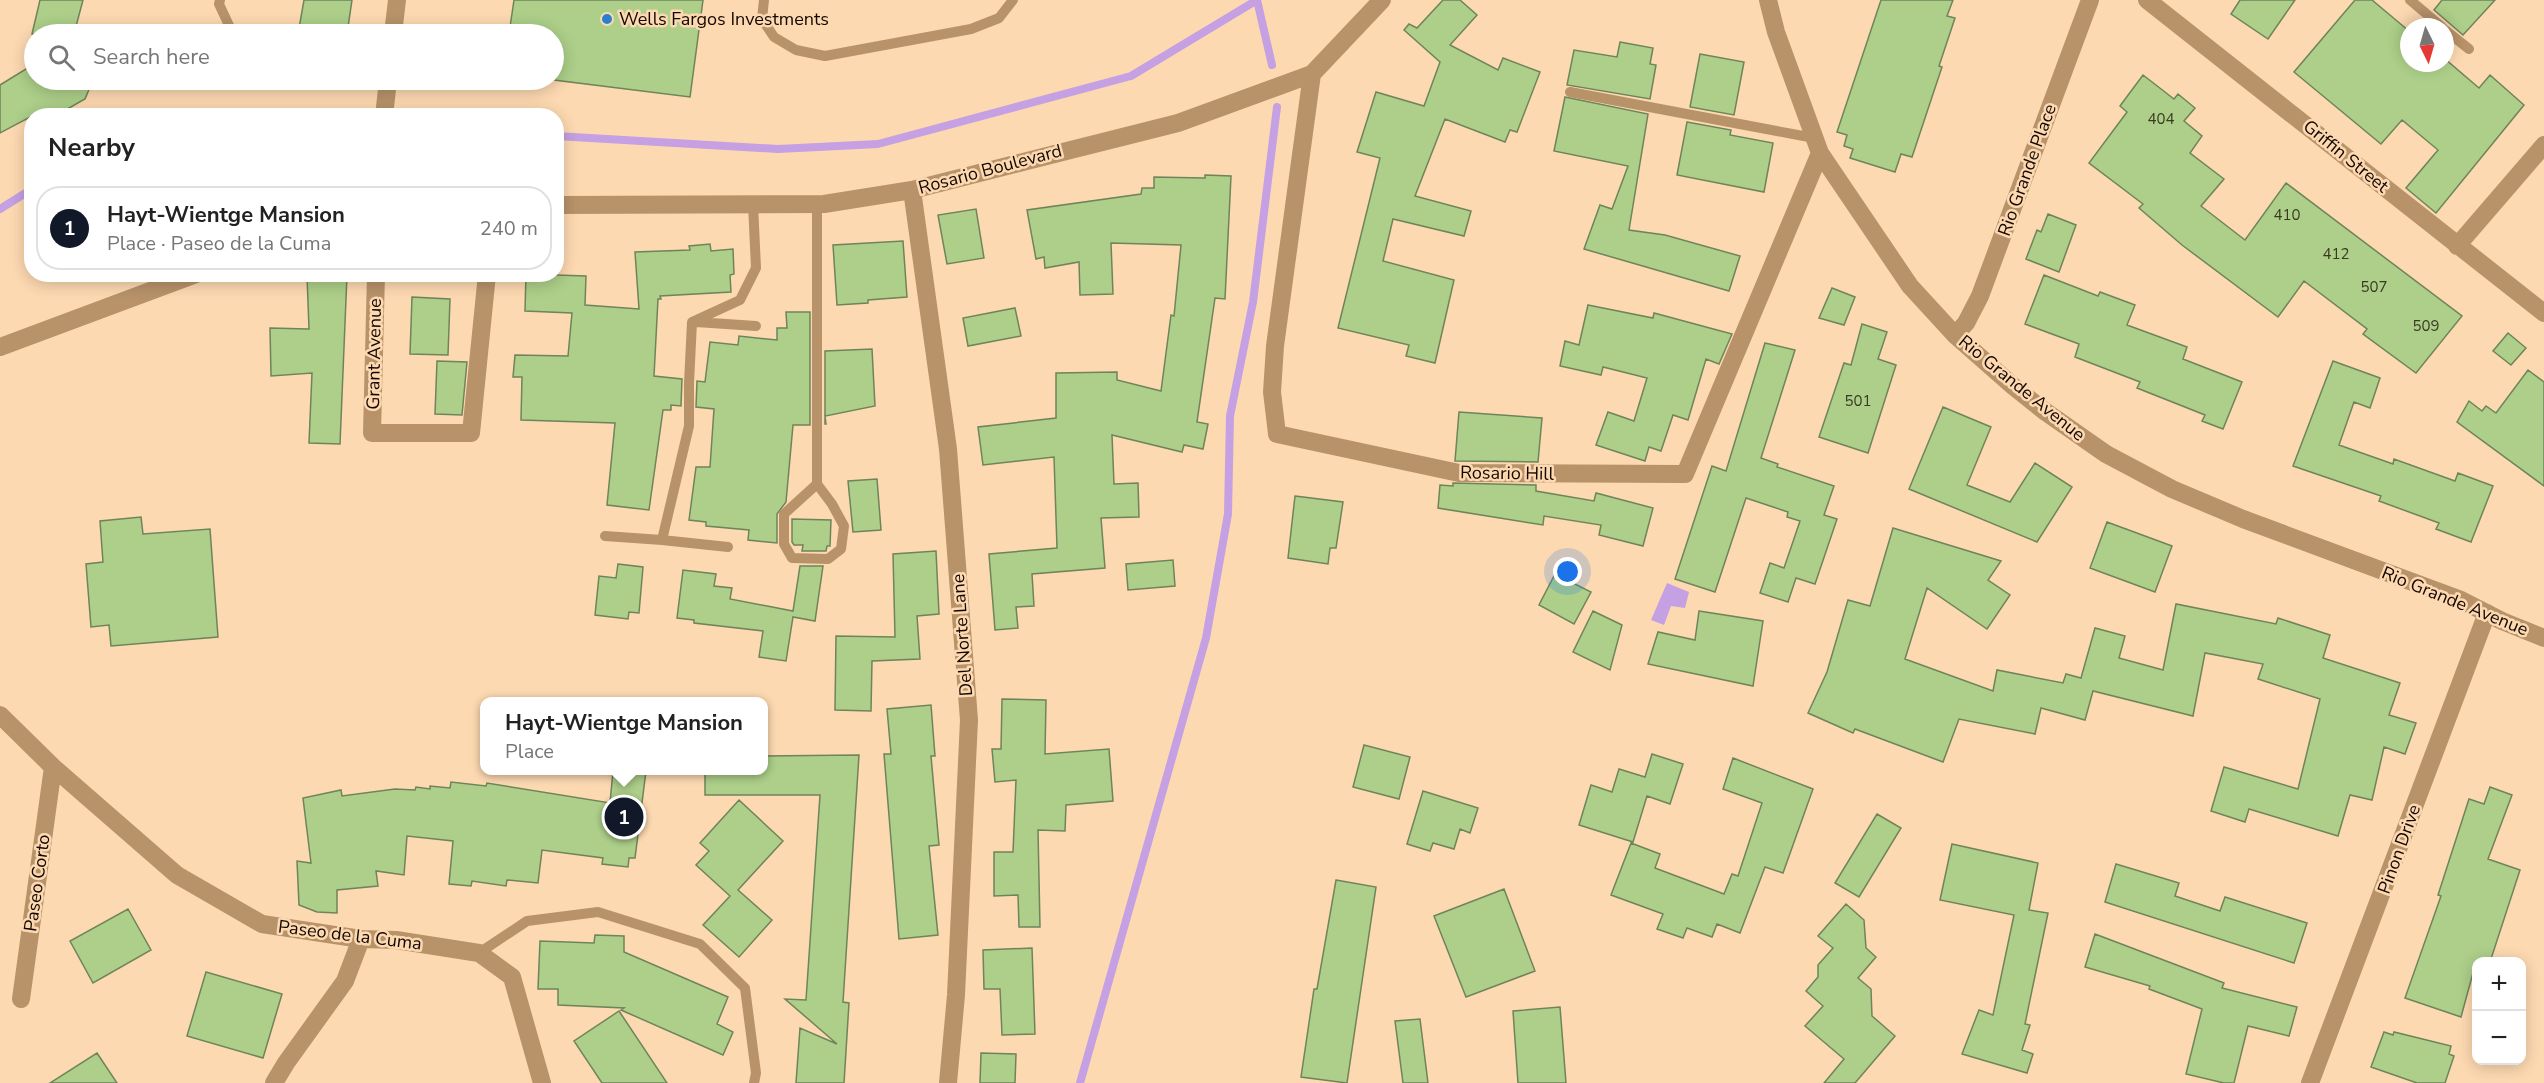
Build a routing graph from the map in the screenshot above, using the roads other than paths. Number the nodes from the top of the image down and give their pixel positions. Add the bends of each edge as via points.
1 (220, 0) edge
2 (397, 0) edge
3 (764, 0) edge
4 (1013, 0) edge
5 (1382, 0) edge
6 (1768, 0) edge
7 (2090, 0) edge
8 (2147, 0) edge
9 (2410, 0) edge
10 (2174, 7) edge
11 (2432, 18) edge
12 (228, 24) edge
13 (394, 24) edge
14 (2454, 36) edge
15 (2469, 49) dead end
16 (1312, 74) junction
17 (387, 90) edge
18 (1570, 92) dead end
19 (385, 108) edge
20 (1817, 145) junction
21 (2544, 145) edge
22 (912, 190) junction
23 (753, 204) junction
24 (817, 204) junction
25 (564, 205) edge
26 (2457, 246) junction
27 (175, 282) edge
28 (375, 282) edge
29 (486, 282) edge
30 (2544, 313) edge
31 (692, 322) junction
32 (756, 326) dead end
33 (1955, 335) junction
34 (0, 347) edge
35 (817, 484) junction
36 (605, 536) dead end
37 (662, 540) junction
38 (728, 547) dead end
39 (2487, 614) junction
40 (2544, 638) edge
41 (0, 715) edge
42 (53, 767) junction
43 (361, 939) junction
44 (479, 953) junction
45 (21, 999) dead end
46 (274, 1083) edge
47 (543, 1083) edge
48 (754, 1083) edge
49 (948, 1083) edge
50 (2310, 1083) edge

1 - 12 lane
2 - 13 street
3 - 4 lane via 762,19 774,37 796,50 825,56 971,29 999,18
5 - 16 street, Rosario Boulevard
6 - 20 street, Rio Grande Avenue
7 - 33 street, Rio Grande Place via 1980,296
8 - 10 street, Griffin Street
9 - 11 lane
10 - 26 street, Griffin Street
14 - 15 lane
16 - 20 street, Rosario Hill via 1275,346 1272,392 1277,434 1459,473 1685,474
16 - 22 street, Rosario Boulevard via 1178,123
17 - 19 street
18 - 20 lane
20 - 33 street, Rio Grande Avenue via 1910,286
21 - 26 street
22 - 24 street, Rosario Boulevard
22 - 49 street, Del Norte Lane via 948,449 969,720
23 - 24 street, Rosario Boulevard
23 - 25 street, Rosario Boulevard
23 - 31 lane via 756,268 740,300
24 - 35 lane
26 - 30 street, Griffin Street
27 - 34 street
28 - 29 street, Grant Avenue via 372,433 471,433
31 - 32 lane
31 - 37 lane via 689,426
33 - 39 street, Rio Grande Avenue via 2043,410 2139,472 2207,505 2461,600
35 - 35 lane via 844,526 841,549 828,559 792,558 784,544 784,514
36 - 37 lane
37 - 38 lane
39 - 40 street, Rio Grande Avenue
39 - 50 street, Pinon Drive
41 - 42 street, Paseo de la Cuma
42 - 43 street, Paseo de la Cuma via 177,875 262,924
42 - 45 street, Paseo Corto
43 - 44 street, Paseo de la Cuma via 396,940
43 - 46 street via 345,981
44 - 47 street, Paseo de la Cuma via 512,977
44 - 48 lane via 527,921 598,912 700,944 745,988

